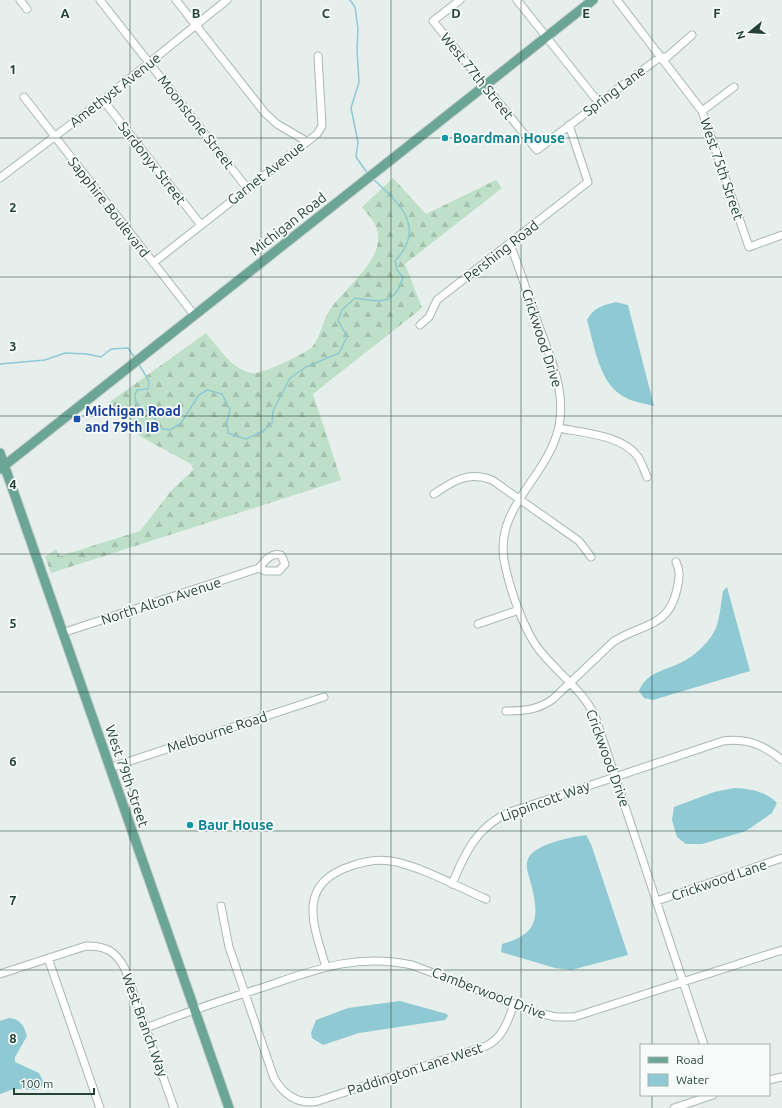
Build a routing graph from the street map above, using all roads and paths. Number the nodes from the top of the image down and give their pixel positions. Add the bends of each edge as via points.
1 (20, 0) edge
2 (100, 0) edge
3 (176, 0) edge
4 (227, 0) edge
5 (460, 0) edge
6 (517, 0) edge
7 (592, 0) edge
8 (617, 0) edge
9 (27, 9) dead end
10 (196, 25) junction
11 (692, 35) dead end
12 (546, 37) junction
13 (318, 56) dead end
14 (660, 57) junction
15 (150, 64) junction
16 (484, 86) junction
17 (734, 86) dead end
18 (24, 97) dead end
19 (103, 100) junction
20 (599, 102) junction
21 (702, 111) junction
22 (569, 125) junction
23 (54, 137) junction
24 (306, 141) junction
25 (537, 150) joint
26 (0, 178) edge
27 (247, 188) junction
28 (201, 225) junction
29 (782, 235) edge
30 (510, 244) junction
31 (153, 263) junction
32 (194, 316) junction
33 (420, 325) dead end
34 (559, 428) junction
35 (0, 453) edge
36 (2, 468) edge
37 (647, 477) dead end
38 (434, 494) dead end
39 (519, 499) junction
40 (591, 557) dead end
41 (676, 562) dead end
42 (259, 568) dead end
43 (519, 610) junction
44 (478, 624) dead end
45 (62, 633) junction
46 (570, 682) junction
47 (324, 697) dead end
48 (506, 712) dead end
49 (782, 760) edge
50 (109, 768) junction
51 (616, 777) junction
52 (782, 858) edge
53 (452, 884) junction
54 (486, 899) dead end
55 (657, 901) junction
56 (221, 906) dead end
57 (782, 950) edge
58 (48, 958) junction
59 (326, 967) junction
60 (0, 974) edge
61 (683, 982) junction
62 (245, 993) junction
63 (514, 1004) junction
64 (194, 1010) junction
65 (146, 1028) junction
66 (704, 1044) edge
67 (782, 1077) edge
68 (770, 1080) edge
69 (710, 1096) edge
70 (100, 1108) edge
71 (174, 1108) edge
72 (229, 1108) edge
73 (674, 1108) edge

1 - 9 street
2 - 15 street, Moonstone Street
3 - 10 street
4 - 10 street, Amethyst Avenue
5 - 16 street, West 77th Street via 433,21
6 - 12 street
7 - 12 main road, Michigan Road
8 - 14 street, West 75th Street
10 - 15 street, Amethyst Avenue
10 - 24 street via 265,114
11 - 14 street, Spring Lane via 667,57
12 - 16 main road, Michigan Road
12 - 20 street
13 - 24 street, Garnet Avenue via 322,126 317,134
14 - 20 street, Spring Lane
14 - 21 street, West 75th Street
15 - 19 street, Amethyst Avenue
15 - 27 street, Moonstone Street
16 - 25 street, West 77th Street
16 - 32 main road, Michigan Road
17 - 21 street
18 - 23 street, Sapphire Boulevard
19 - 23 street, Amethyst Avenue
19 - 28 street, Sardonyx Street
20 - 22 street, Spring Lane
21 - 29 street, West 75th Street via 749,247
22 - 25 street, Spring Lane
22 - 30 street, Pershing Road via 588,182
23 - 26 street, Amethyst Avenue
23 - 31 street, Sapphire Boulevard
24 - 27 street, Garnet Avenue
27 - 28 street, Garnet Avenue
28 - 31 street, Garnet Avenue
30 - 33 street, Pershing Road via 437,300 429,317
30 - 34 street, Crickwood Drive via 556,375 560,401
31 - 32 street, Sapphire Boulevard
32 - 36 main road, Michigan Road
34 - 37 street via 612,439 626,445 638,457
34 - 39 street, Crickwood Drive via 548,457
35 - 36 main road, West 79th Street
36 - 45 main road, West 79th Street
38 - 39 street via 454,480 474,476 492,480
39 - 40 street via 579,540
39 - 43 street, Crickwood Drive via 505,528 503,552
41 - 46 street via 679,579 675,597 667,612 654,624 624,635 612,643
42 - 45 street, North Alton Avenue
43 - 44 street
43 - 46 street, Crickwood Drive via 534,643
45 - 50 main road, West 79th Street
46 - 48 street via 542,706 525,711
46 - 51 street, Crickwood Drive via 588,703 595,716
47 - 50 street, Melbourne Road
49 - 51 street, Lippincott Way via 757,744 728,740
50 - 64 main road, West 79th Street
51 - 53 street, Lippincott Way via 496,818 472,842
51 - 55 street, Crickwood Drive
52 - 55 street, Crickwood Lane
53 - 54 street
53 - 59 street via 387,860 365,862 332,873 318,888 313,910 315,930
55 - 61 street, Crickwood Drive
56 - 62 street via 229,947
57 - 61 street, Camberwood Drive
58 - 60 street
58 - 65 street, West Branch Way via 86,946 107,948 118,957 125,969
58 - 70 street
59 - 62 street, Camberwood Drive
59 - 63 street, Camberwood Drive via 364,960 400,962 436,972
61 - 63 street, Camberwood Drive via 574,1017 546,1015
61 - 66 street, Crickwood Drive
62 - 63 street, Paddington Lane West via 274,1078 282,1091 294,1099 306,1102 320,1101 486,1046 500,1035
62 - 64 street, Camberwood Drive
64 - 65 street, Camberwood Drive
64 - 72 main road, West 79th Street
65 - 71 street, West Branch Way
67 - 68 street
69 - 73 street

